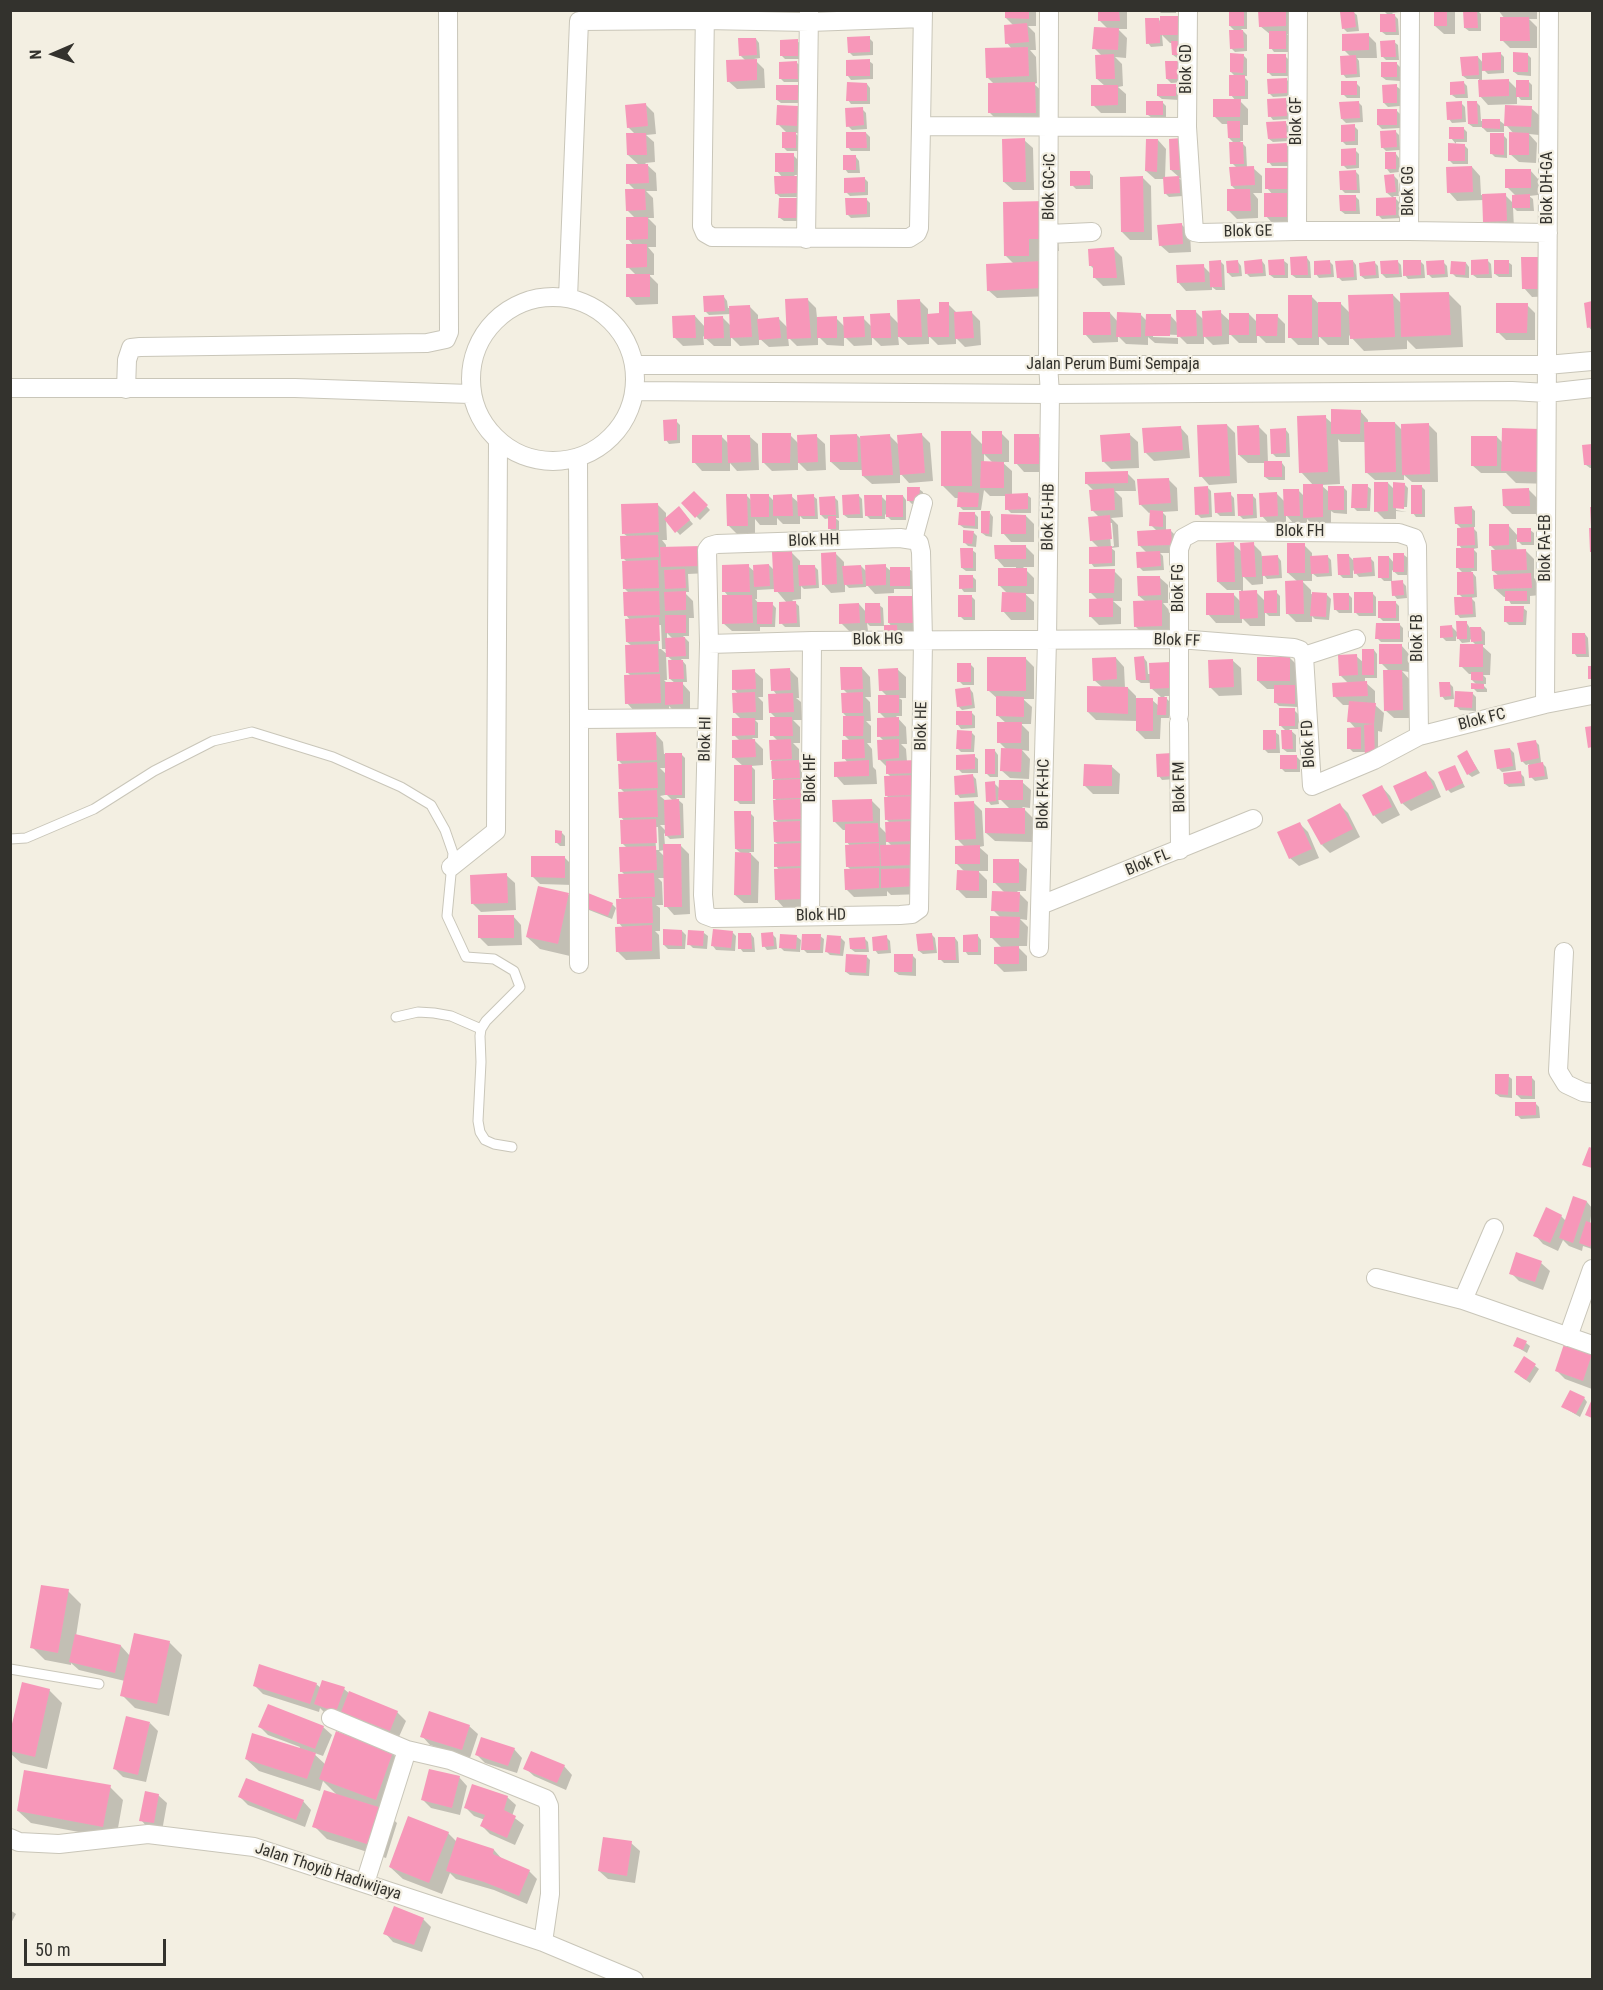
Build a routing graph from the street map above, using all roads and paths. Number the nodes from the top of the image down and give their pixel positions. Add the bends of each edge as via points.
1 (448, 10) edge
2 (1049, 10) edge
3 (1188, 10) edge
4 (1298, 10) edge
5 (1410, 10) edge
6 (1549, 10) edge
7 (923, 14) edge
8 (705, 15) edge
9 (579, 16) edge
10 (809, 16) edge
11 (921, 126) junction
12 (1050, 126) junction
13 (1187, 127) junction
14 (1297, 231) junction
15 (1409, 231) junction
16 (1092, 232) dead end
17 (1548, 233) junction
18 (1049, 234) junction
19 (806, 239) junction
20 (568, 298) junction
21 (1593, 361) edge
22 (1048, 364) junction
23 (634, 365) junction
24 (1547, 365) junction
25 (10, 388) edge
26 (1593, 388) edge
27 (126, 389) junction
28 (634, 392) junction
29 (1547, 393) junction
30 (470, 394) junction
31 (1050, 394) junction
32 (498, 441) junction
33 (578, 458) junction
34 (923, 503) dead end
35 (1183, 538) joint
36 (1415, 541) joint
37 (917, 546) junction
38 (706, 556) joint
39 (1179, 639) junction
40 (1356, 639) dead end
41 (923, 640) junction
42 (1047, 640) junction
43 (812, 641) junction
44 (709, 644) junction
45 (1304, 656) junction
46 (1593, 695) edge
47 (1545, 704) junction
48 (706, 718) junction
49 (579, 719) junction
50 (1419, 736) junction
51 (1253, 819) dead end
52 (10, 839) edge
53 (1180, 850) junction
54 (451, 867) junction
55 (920, 901) joint
56 (1041, 905) junction
57 (810, 916) junction
58 (713, 918) joint
59 (1039, 948) dead end
60 (1564, 952) dead end
61 (579, 964) dead end
62 (396, 1017) dead end
63 (481, 1029) junction
64 (1593, 1093) edge
65 (512, 1147) dead end
66 (1494, 1228) dead end
67 (1593, 1269) edge
68 (1377, 1278) dead end
69 (1463, 1300) junction
70 (1568, 1338) junction
71 (1593, 1346) edge
72 (10, 1669) edge
73 (99, 1684) dead end
74 (331, 1718) dead end
75 (407, 1750) junction
76 (10, 1838) edge
77 (365, 1883) junction
78 (543, 1942) junction
79 (634, 1980) edge

1 - 27 street via 450,332 446,339 415,343 131,348
2 - 12 street, Blok GC-iC
3 - 13 street, Blok GD
4 - 14 street, Blok GF
5 - 15 street, Blok GG
6 - 17 street, Blok DH-GA
7 - 10 street
7 - 11 street
8 - 9 street
8 - 10 street
8 - 19 street via 705,233 712,237
9 - 20 street
10 - 19 street
11 - 12 street
11 - 19 street via 917,233 896,239
12 - 13 street
12 - 18 street, Blok GC-iC
13 - 14 street, Blok GE via 1194,232
14 - 15 street, Blok GE
15 - 17 street, Blok GG
16 - 18 street
17 - 24 street, Blok DH-GA
18 - 22 street, Blok GC-iC
20 - 23 street via 582,301 606,316 624,338
20 - 30 street via 526,300 501,315 483,336 472,363
21 - 24 street, Jalan Perum Bumi Sempaja
22 - 23 street, Jalan Perum Bumi Sempaja
22 - 24 street, Jalan Perum Bumi Sempaja
22 - 31 street, Blok GC-iC
23 - 28 street
24 - 29 street, Blok DH-GA
25 - 27 street
26 - 29 street, Jalan Perum Bumi Sempaja
27 - 30 street via 295,387
28 - 31 street, Jalan Perum Bumi Sempaja
28 - 33 street via 628,414 616,433
29 - 31 street, Jalan Perum Bumi Sempaja
29 - 47 street, Blok FA-EB
30 - 32 street via 480,418
31 - 42 street, Blok FJ-HB
32 - 33 street via 531,458 550,462
32 - 54 street via 496,831
33 - 49 street
34 - 37 street, Blok HE
35 - 36 street, Blok FH via 1196,531 1399,533
35 - 39 street, Blok FG via 1179,549
36 - 50 street, Blok FB
37 - 38 street, Blok HH via 900,538 717,544 710,546
37 - 41 street, Blok HE
38 - 44 street, Blok HI
39 - 42 street, Blok FF
39 - 45 street, Blok FF via 1294,648
39 - 53 street, Blok FM
40 - 45 street
41 - 42 street, Blok HG
41 - 43 street, Blok HG
41 - 55 street, Blok HE
42 - 56 street, Blok FK-HC
43 - 44 street, Blok HG
43 - 57 street, Blok HF
44 - 48 street, Blok HI
45 - 50 street, Blok FD via 1312,786
46 - 47 street, Blok FC
47 - 50 street, Blok FC
48 - 49 street
48 - 58 street, Blok HI via 703,896 705,915
49 - 61 street
51 - 53 street, Blok FL
52 - 54 lane via 26,838 94,809 153,771 213,741 252,732 333,757 431,805 453,853
53 - 56 street, Blok FL
54 - 63 lane via 447,916 466,957 494,959 514,971 520,987
55 - 57 street, Blok HD via 919,909 912,914
56 - 59 street, Blok FK-HC
57 - 58 street, Blok HD
60 - 64 street via 1558,1071 1566,1084
62 - 63 lane via 434,1013
63 - 65 lane via 480,1132 485,1140
66 - 69 street
67 - 70 street
68 - 69 street
69 - 70 street
70 - 71 street
72 - 73 lane
74 - 75 street
75 - 77 street
75 - 78 street via 450,1760 548,1802 550,1894
76 - 77 street, Jalan Thoyib Hadiwijaya via 59,1844 148,1834 228,1843 273,1852
77 - 78 street, Jalan Thoyib Hadiwijaya
78 - 79 street, Jalan Thoyib Hadiwijaya

